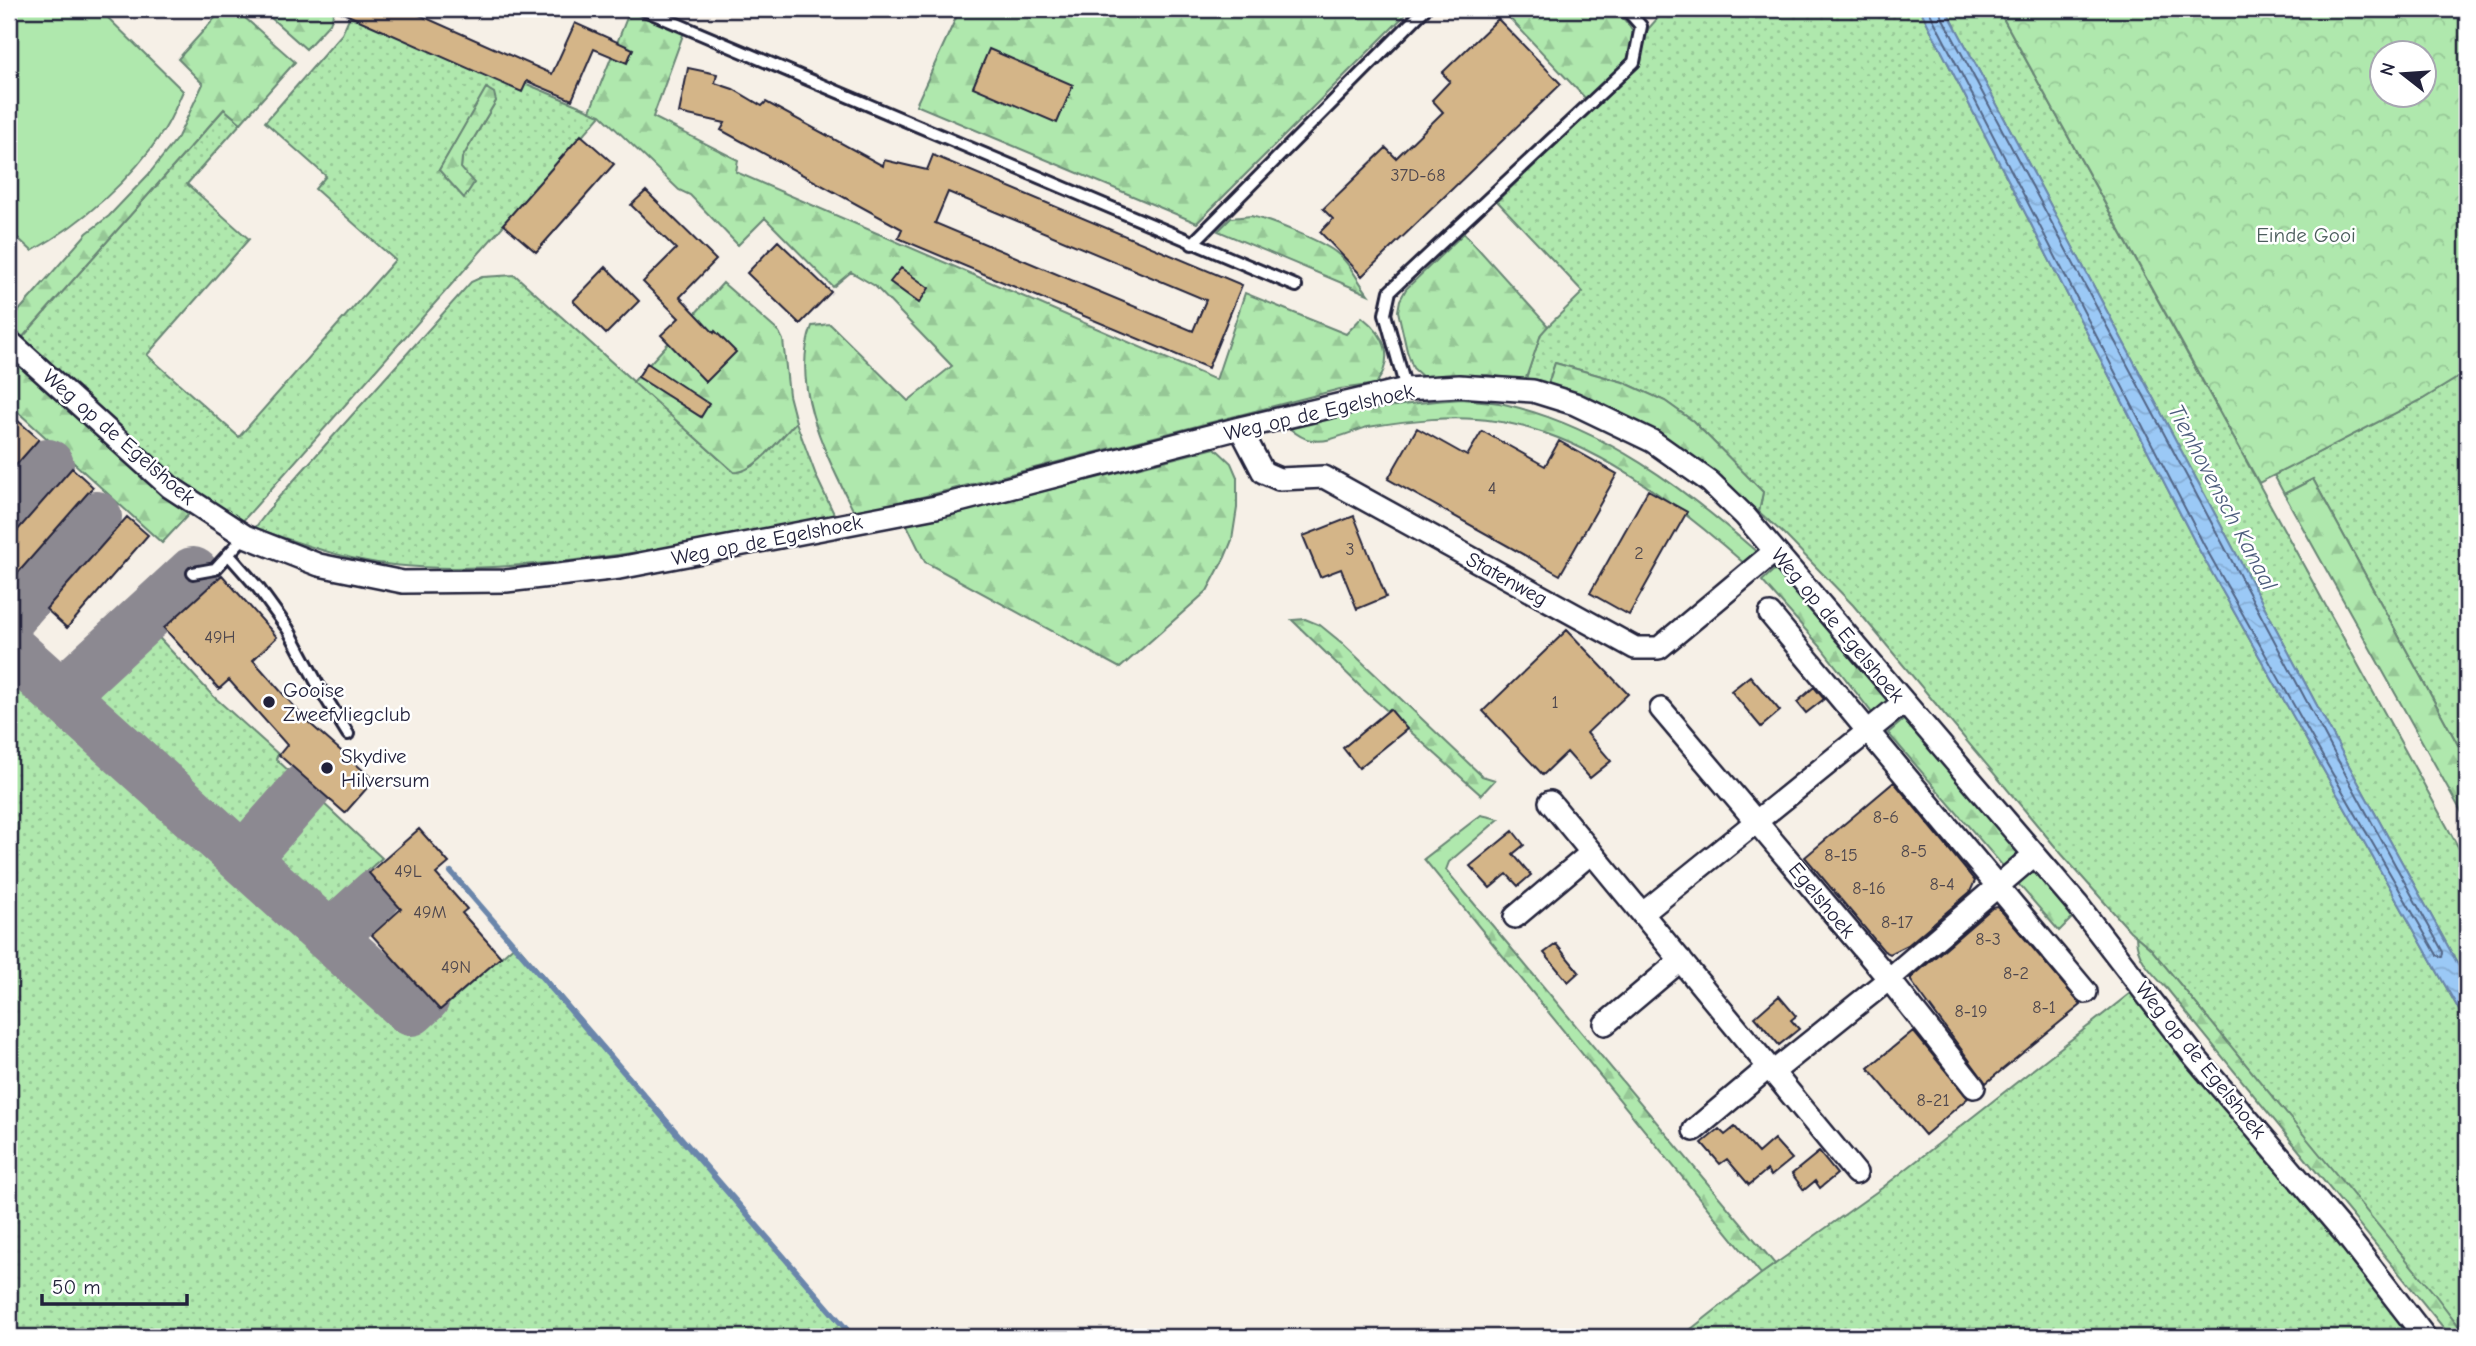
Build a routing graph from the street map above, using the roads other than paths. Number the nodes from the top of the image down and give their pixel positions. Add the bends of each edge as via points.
1 (642, 9) edge
2 (1425, 9) edge
3 (1626, 9) edge
4 (1192, 244) junction
5 (1296, 286) dead end
6 (9, 341) edge
7 (1406, 389) junction
8 (1240, 428) junction
9 (245, 536) junction
10 (1775, 551) junction
11 (229, 555) junction
12 (193, 573) dead end
13 (1770, 614) dead end
14 (1904, 702) junction
15 (1661, 709) dead end
16 (1868, 732) junction
17 (348, 734) dead end
18 (1549, 802) dead end
19 (1756, 822) junction
20 (1591, 853) junction
21 (2034, 855) junction
22 (1997, 886) junction
23 (1642, 914) junction
24 (1515, 917) dead end
25 (1681, 960) junction
26 (1889, 979) junction
27 (2086, 992) dead end
28 (1605, 1024) dead end
29 (1771, 1070) junction
30 (1974, 1087) dead end
31 (1694, 1130) dead end
32 (1856, 1172) dead end
33 (2425, 1337) edge

1 - 4 lane
2 - 4 lane
3 - 7 lane via 1641,26 1634,62 1390,291 1385,314
4 - 5 lane
6 - 9 street, Weg op de Egelshoek via 170,487
7 - 8 street, Weg op de Egelshoek
7 - 10 street, Weg op de Egelshoek via 1459,386 1533,391 1575,404 1652,441 1710,482
8 - 9 street, Weg op de Egelshoek via 911,512 619,568 506,581 402,582 319,565
8 - 10 street, Statenweg via 1263,472 1279,480 1324,477 1635,648 1659,648
9 - 11 lane
10 - 14 street, Weg op de Egelshoek
11 - 12 lane via 215,569
11 - 17 lane via 288,628
13 - 16 street
14 - 16 street
14 - 21 street, Weg op de Egelshoek
15 - 19 street, Egelshoek
16 - 19 street
16 - 22 street
18 - 20 street
19 - 23 street
19 - 26 street, Egelshoek
20 - 23 street
20 - 24 street
21 - 22 street
21 - 33 street, Weg op de Egelshoek
22 - 26 street
22 - 27 street
23 - 25 street
25 - 28 street
25 - 29 street
26 - 29 street
26 - 30 street, Egelshoek
29 - 31 street
29 - 32 street

